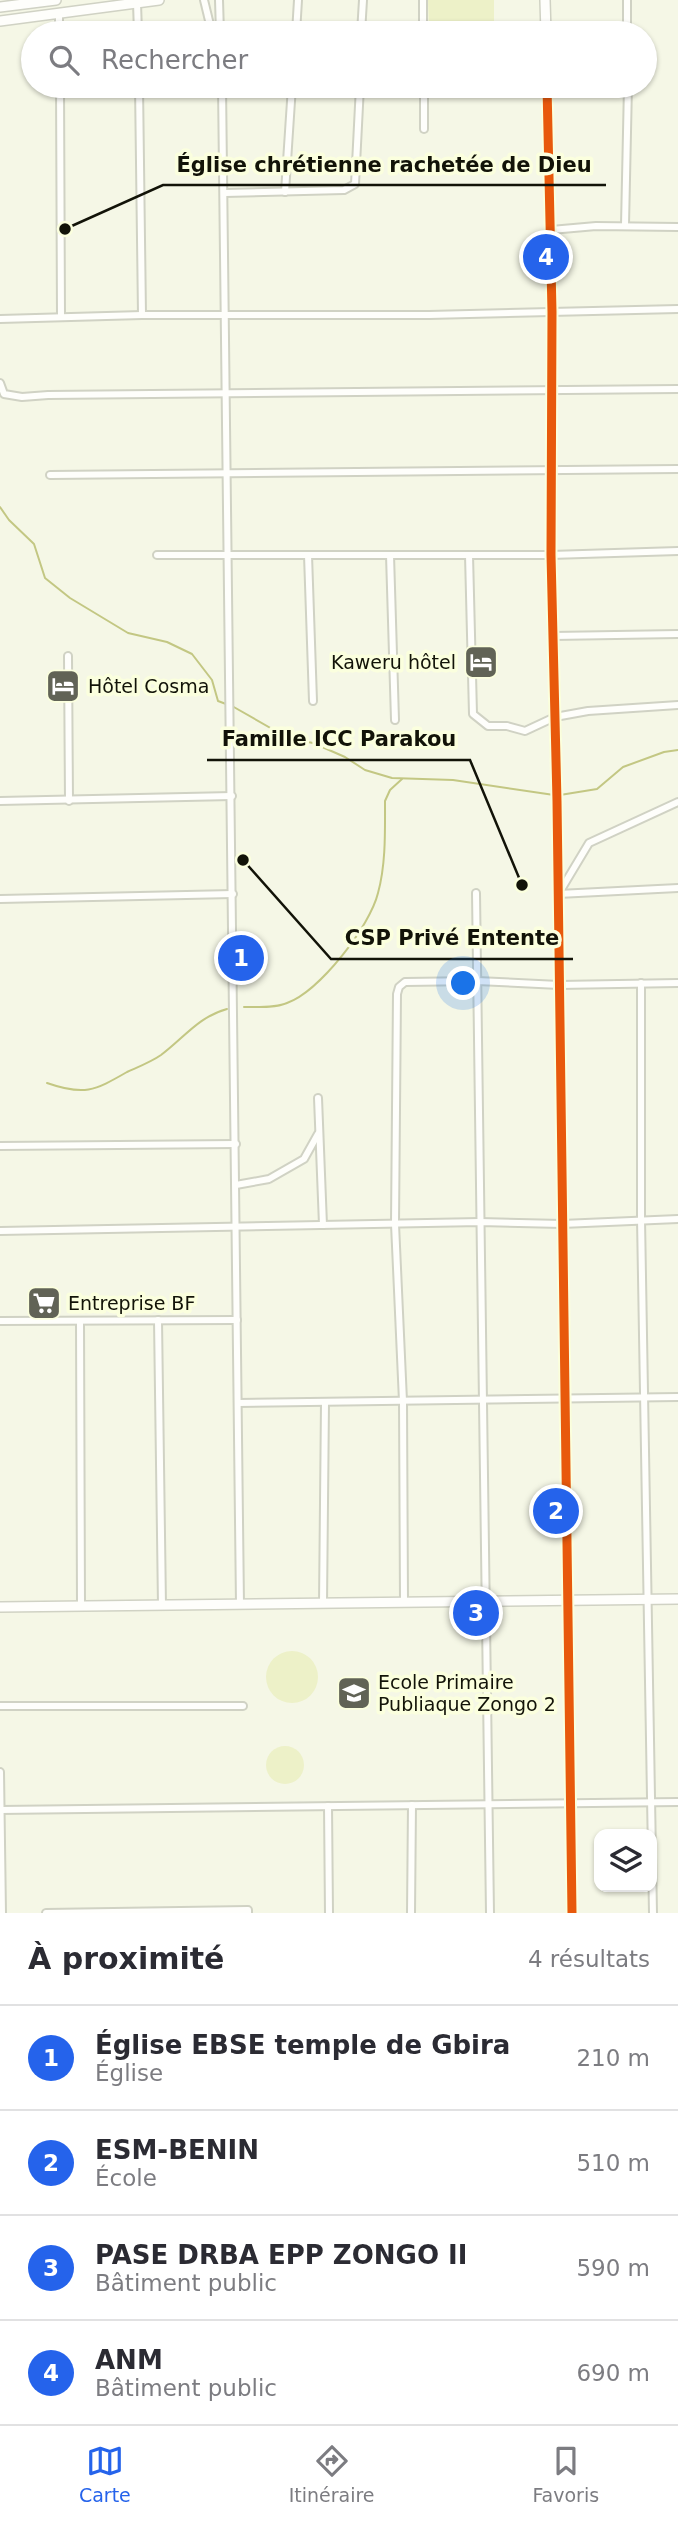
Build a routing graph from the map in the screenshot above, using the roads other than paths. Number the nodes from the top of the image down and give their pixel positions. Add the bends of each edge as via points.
1 (56, 0) edge
2 (159, 0) edge
3 (204, 0) edge
4 (219, 0) edge
5 (298, 0) edge
6 (363, 0) edge
7 (423, 0) edge
8 (545, 0) edge
9 (627, 0) edge
10 (137, 3) junction
11 (0, 8) edge
12 (59, 13) junction
13 (0, 21) edge
14 (59, 21) edge
15 (138, 21) edge
16 (209, 21) edge
17 (220, 21) edge
18 (297, 21) edge
19 (362, 21) edge
20 (424, 21) edge
21 (546, 21) edge
22 (627, 21) edge
23 (60, 98) edge
24 (139, 98) edge
25 (222, 98) edge
26 (291, 98) edge
27 (359, 98) edge
28 (424, 98) edge
29 (547, 98) edge
30 (628, 98) edge
31 (424, 129) dead end
32 (285, 192) junction
33 (225, 193) junction
34 (625, 225) junction
35 (678, 226) edge
36 (551, 230) junction
37 (678, 309) edge
38 (552, 312) junction
39 (142, 315) junction
40 (61, 317) junction
41 (225, 317) junction
42 (0, 319) edge
43 (0, 383) edge
44 (678, 389) edge
45 (551, 390) junction
46 (225, 393) junction
47 (678, 469) edge
48 (551, 470) junction
49 (226, 473) junction
50 (50, 475) dead end
51 (678, 551) edge
52 (157, 555) dead end
53 (227, 555) junction
54 (308, 555) junction
55 (390, 555) junction
56 (469, 555) junction
57 (551, 555) junction
58 (678, 634) edge
59 (553, 636) junction
60 (68, 656) dead end
61 (313, 701) dead end
62 (678, 705) edge
63 (555, 717) junction
64 (395, 720) dead end
65 (232, 796) junction
66 (0, 801) edge
67 (69, 801) junction
68 (678, 802) edge
69 (678, 888) edge
70 (476, 893) dead end
71 (233, 894) junction
72 (558, 894) junction
73 (0, 899) edge
74 (477, 981) junction
75 (641, 983) junction
76 (678, 983) edge
77 (559, 985) junction
78 (318, 1098) dead end
79 (319, 1132) junction
80 (236, 1144) junction
81 (0, 1146) edge
82 (236, 1185) junction
83 (641, 1219) junction
84 (678, 1219) edge
85 (480, 1222) junction
86 (395, 1224) junction
87 (562, 1224) junction
88 (323, 1225) junction
89 (236, 1227) junction
90 (0, 1231) edge
91 (158, 1320) junction
92 (237, 1320) junction
93 (0, 1321) edge
94 (80, 1321) junction
95 (645, 1397) junction
96 (678, 1397) edge
97 (565, 1398) junction
98 (483, 1399) junction
99 (403, 1401) junction
100 (325, 1402) junction
101 (238, 1403) junction
102 (678, 1599) edge
103 (648, 1600) junction
104 (567, 1601) junction
105 (484, 1602) junction
106 (404, 1603) junction
107 (323, 1604) junction
108 (162, 1605) junction
109 (240, 1605) junction
110 (81, 1606) junction
111 (0, 1607) edge
112 (0, 1706) edge
113 (243, 1706) dead end
114 (0, 1772) edge
115 (651, 1802) junction
116 (678, 1802) edge
117 (570, 1803) junction
118 (488, 1804) junction
119 (412, 1805) junction
120 (328, 1806) junction
121 (1, 1810) edge
122 (2, 1913) edge
123 (46, 1913) edge
124 (248, 1913) edge
125 (329, 1913) edge
126 (411, 1913) edge
127 (490, 1913) edge
128 (572, 1913) edge
129 (653, 1913) edge

1 - 11 street
2 - 10 street
3 - 16 street
4 - 17 street
5 - 18 street
6 - 19 street
7 - 20 street
8 - 21 street
9 - 22 street
10 - 12 street
10 - 15 street
12 - 13 street
12 - 14 street
23 - 40 street
24 - 39 street
25 - 33 street
26 - 32 street
27 - 32 street via 355,184 344,190
28 - 31 street
29 - 36 street
30 - 34 street
32 - 33 street
33 - 41 street
34 - 35 street
34 - 36 street
36 - 38 street
37 - 38 street
38 - 41 street
38 - 45 street
39 - 40 street
39 - 41 street
40 - 42 street
41 - 46 street
43 - 46 street via 4,394 22,397
44 - 45 street
45 - 46 street
45 - 48 street
46 - 49 street
47 - 48 street
48 - 49 street
48 - 57 street
49 - 50 street
49 - 53 street
51 - 57 street
52 - 53 street
53 - 54 street
53 - 65 street
54 - 55 street
54 - 61 street
55 - 56 street
55 - 64 street
56 - 57 street
56 - 63 street via 473,715 488,726 525,731
57 - 59 street
58 - 59 street
59 - 63 street
60 - 67 street
62 - 63 street
63 - 72 street
65 - 67 street
65 - 71 street
66 - 67 street
68 - 72 street via 589,843
69 - 72 street
70 - 74 street
71 - 73 street
71 - 80 street
72 - 77 street
74 - 77 street
74 - 85 street
74 - 86 street via 405,982 399,987
75 - 76 street
75 - 77 street
75 - 83 street
77 - 87 street
78 - 79 street
79 - 82 street via 304,1159 269,1179
79 - 88 street
80 - 81 street
80 - 82 street
82 - 89 street
83 - 84 street
83 - 87 street
83 - 95 street
85 - 86 street
85 - 87 street
85 - 98 street
86 - 88 street
86 - 99 street
87 - 97 street
88 - 89 street
89 - 90 street
89 - 92 street
91 - 92 street
91 - 94 street
91 - 108 street
92 - 101 street
93 - 94 street
94 - 110 street
95 - 96 street
95 - 97 street
95 - 103 street
97 - 98 street
97 - 104 street
98 - 99 street
98 - 105 street
99 - 100 street
99 - 106 street
100 - 101 street
100 - 107 street
101 - 109 street
102 - 103 street
103 - 104 street
103 - 115 street
104 - 105 street
104 - 117 street
105 - 106 street
105 - 118 street
106 - 107 street
107 - 109 street
108 - 109 street
108 - 110 street
110 - 111 street
112 - 113 street
114 - 121 street
115 - 116 street
115 - 117 street
115 - 129 street
117 - 118 street
117 - 128 street
118 - 119 street
118 - 127 street
119 - 120 street
119 - 126 street
120 - 121 street
120 - 125 street
121 - 122 street
123 - 124 street

